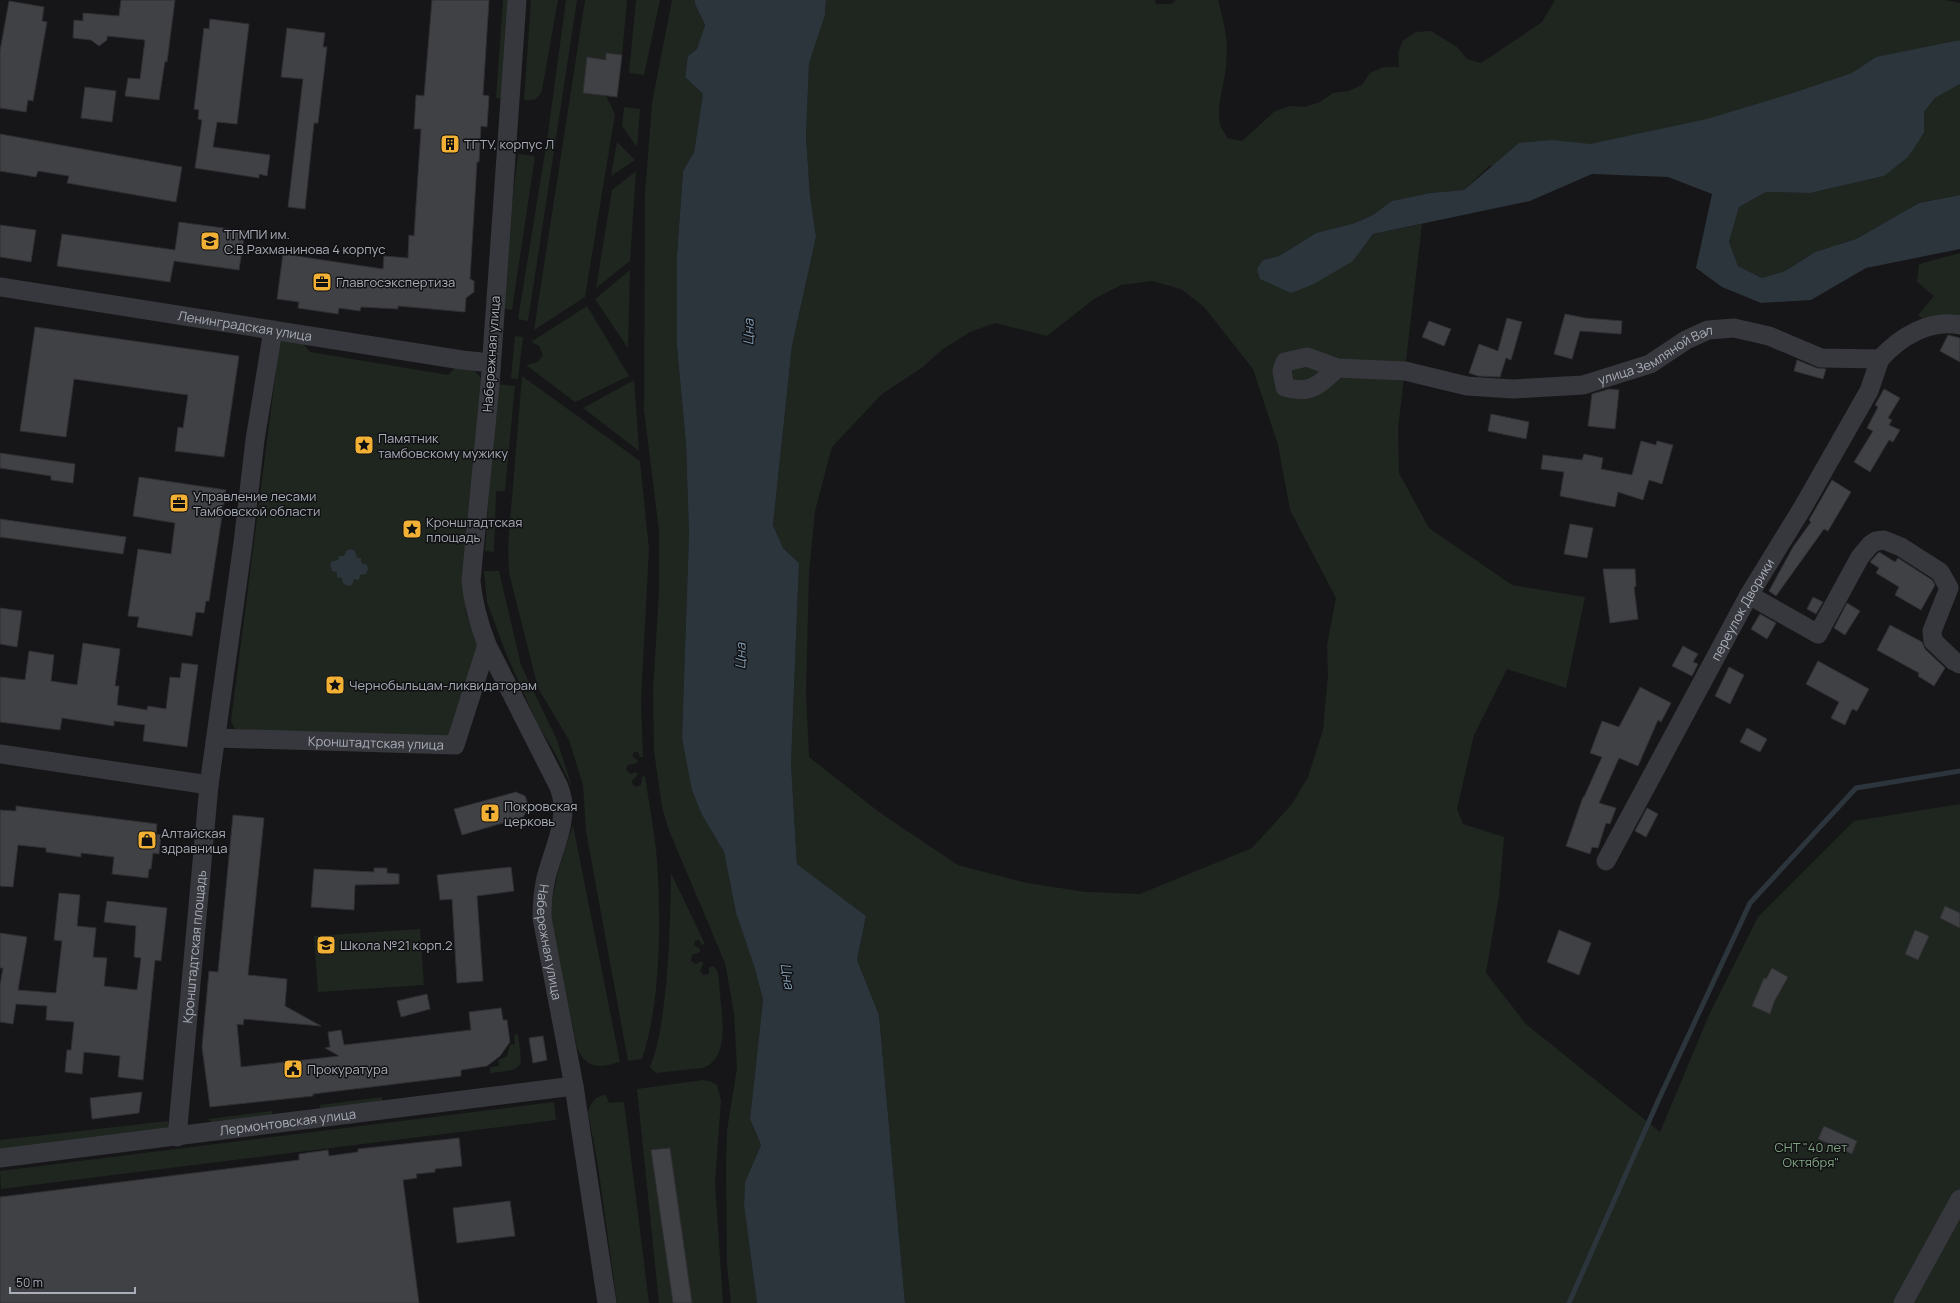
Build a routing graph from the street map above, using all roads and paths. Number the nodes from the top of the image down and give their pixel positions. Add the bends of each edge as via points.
1 (517, 0) edge
2 (0, 287) edge
3 (1960, 325) edge
4 (273, 330) junction
5 (1880, 359) junction
6 (491, 363) junction
7 (1337, 368) dead end
8 (1749, 595) junction
9 (487, 646) junction
10 (1957, 663) edge
11 (216, 738) junction
12 (0, 754) edge
13 (209, 785) junction
14 (1606, 861) dead end
15 (574, 1086) junction
16 (177, 1137) junction
17 (0, 1158) edge
18 (1960, 1199) edge
19 (607, 1303) edge
20 (1903, 1303) edge

1 - 6 street, Набережная улица
2 - 4 street, Ленинградская улица
3 - 5 street via 1940,324 1925,327 1891,346
4 - 6 street, Ленинградская улица
4 - 11 street, Кронштадтская площадь via 255,440
5 - 7 street, улица Земляной Вал via 1821,358 1769,336 1734,328 1708,330 1686,340 1650,364 1583,385 1513,389 1468,386 1405,371
5 - 8 street, переулок Дворики via 1869,391
6 - 9 street, Набережная улица via 471,581 473,601
8 - 10 street via 1818,634 1860,557 1870,545 1884,540 1901,547 1940,572 1950,588 1932,631 1933,641
8 - 14 street, переулок Дворики
9 - 11 street, Кронштадтская улица via 455,745
9 - 15 street, Набережная улица via 559,787 563,805 558,840 546,878 542,918
11 - 13 street, Кронштадтская площадь
12 - 13 street
13 - 16 street, Кронштадтская площадь
15 - 16 street, Лермонтовская улица
15 - 19 street, Набережная улица
16 - 17 street, Лермонтовская улица
18 - 20 street

